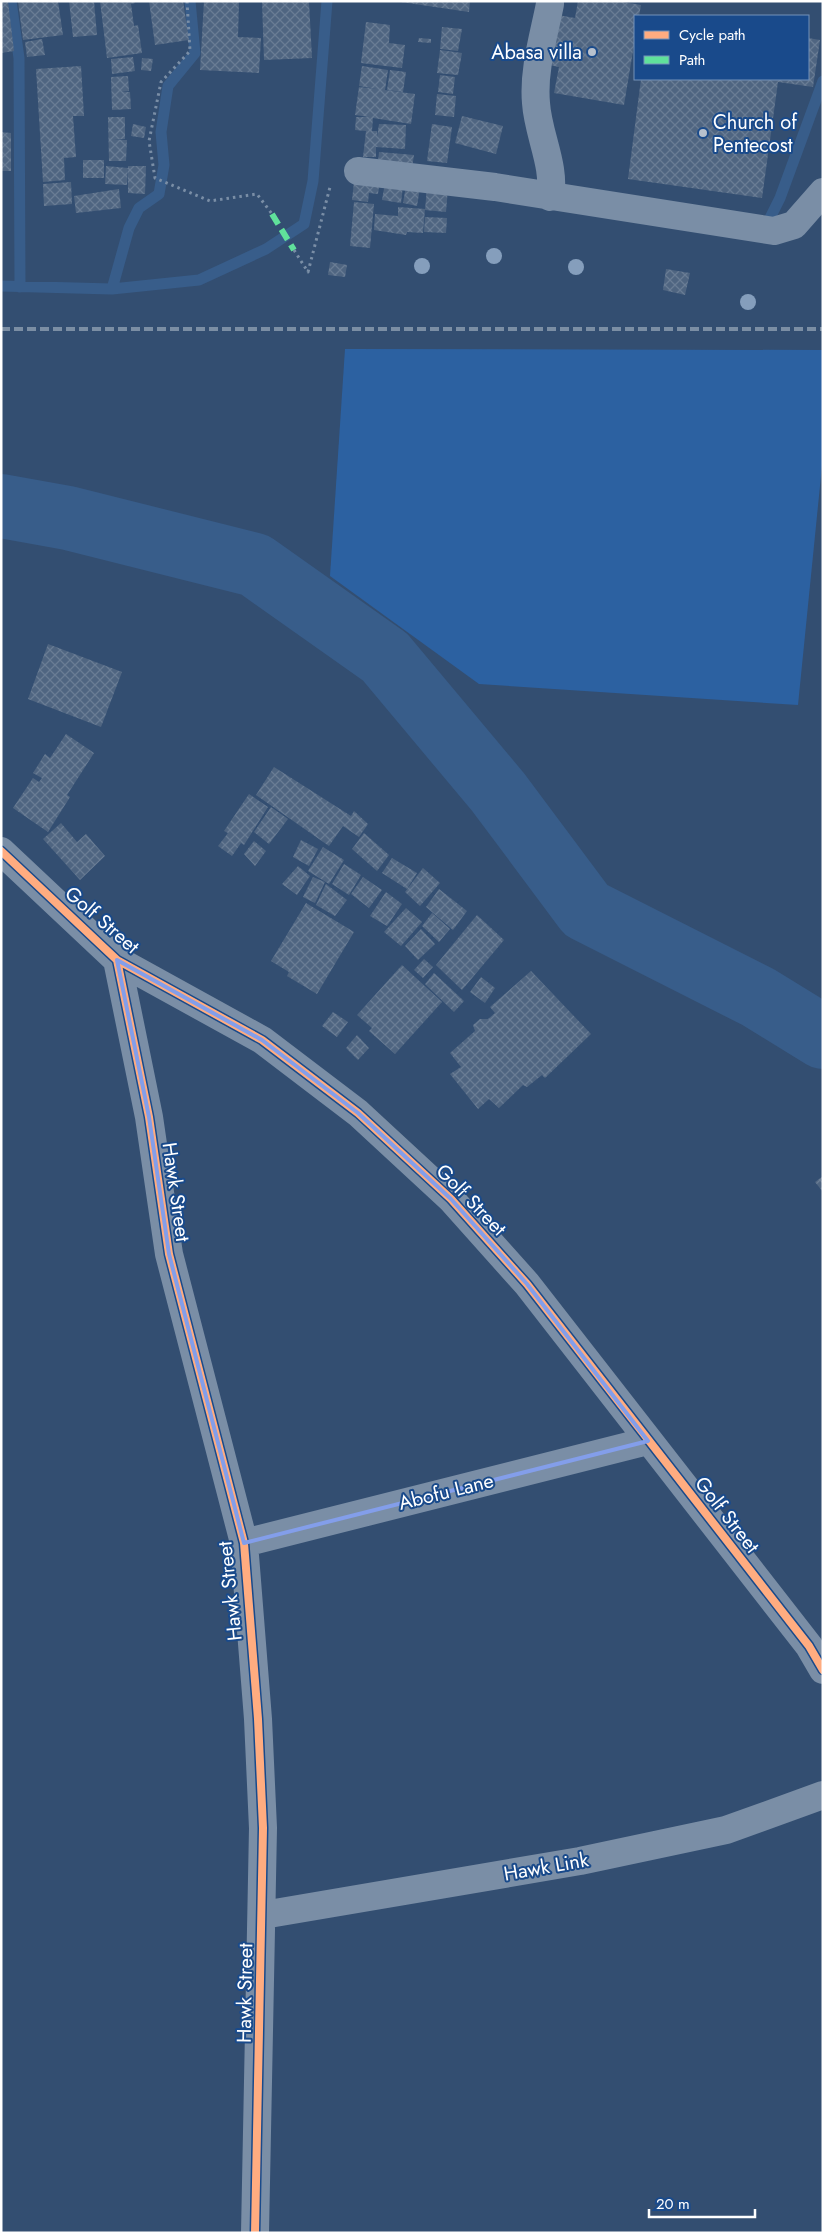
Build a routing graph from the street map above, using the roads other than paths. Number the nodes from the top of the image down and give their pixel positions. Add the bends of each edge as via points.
1 (550, 4) dead end
2 (358, 171) road end
3 (823, 192) edge
4 (550, 197) junction
5 (1, 851) edge
6 (117, 960) junction
7 (648, 1441) junction
8 (244, 1543) junction
9 (823, 1670) edge
10 (823, 1796) edge
11 (263, 1915) junction
12 (255, 2233) edge

1 - 4 street via 538,65 535,102 553,181
2 - 4 street via 495,187
3 - 4 street via 794,225 774,231
5 - 6 street, Golf Street
6 - 7 street, Golf Street via 262,1040 358,1113 451,1199 528,1284
6 - 8 street, Hawk Street via 149,1117 169,1254
7 - 8 street, Abofu Lane
7 - 9 street, Golf Street via 809,1646
8 - 11 street, Hawk Street via 259,1739
10 - 11 street, Hawk Link via 726,1830 600,1857
11 - 12 street, Hawk Street

